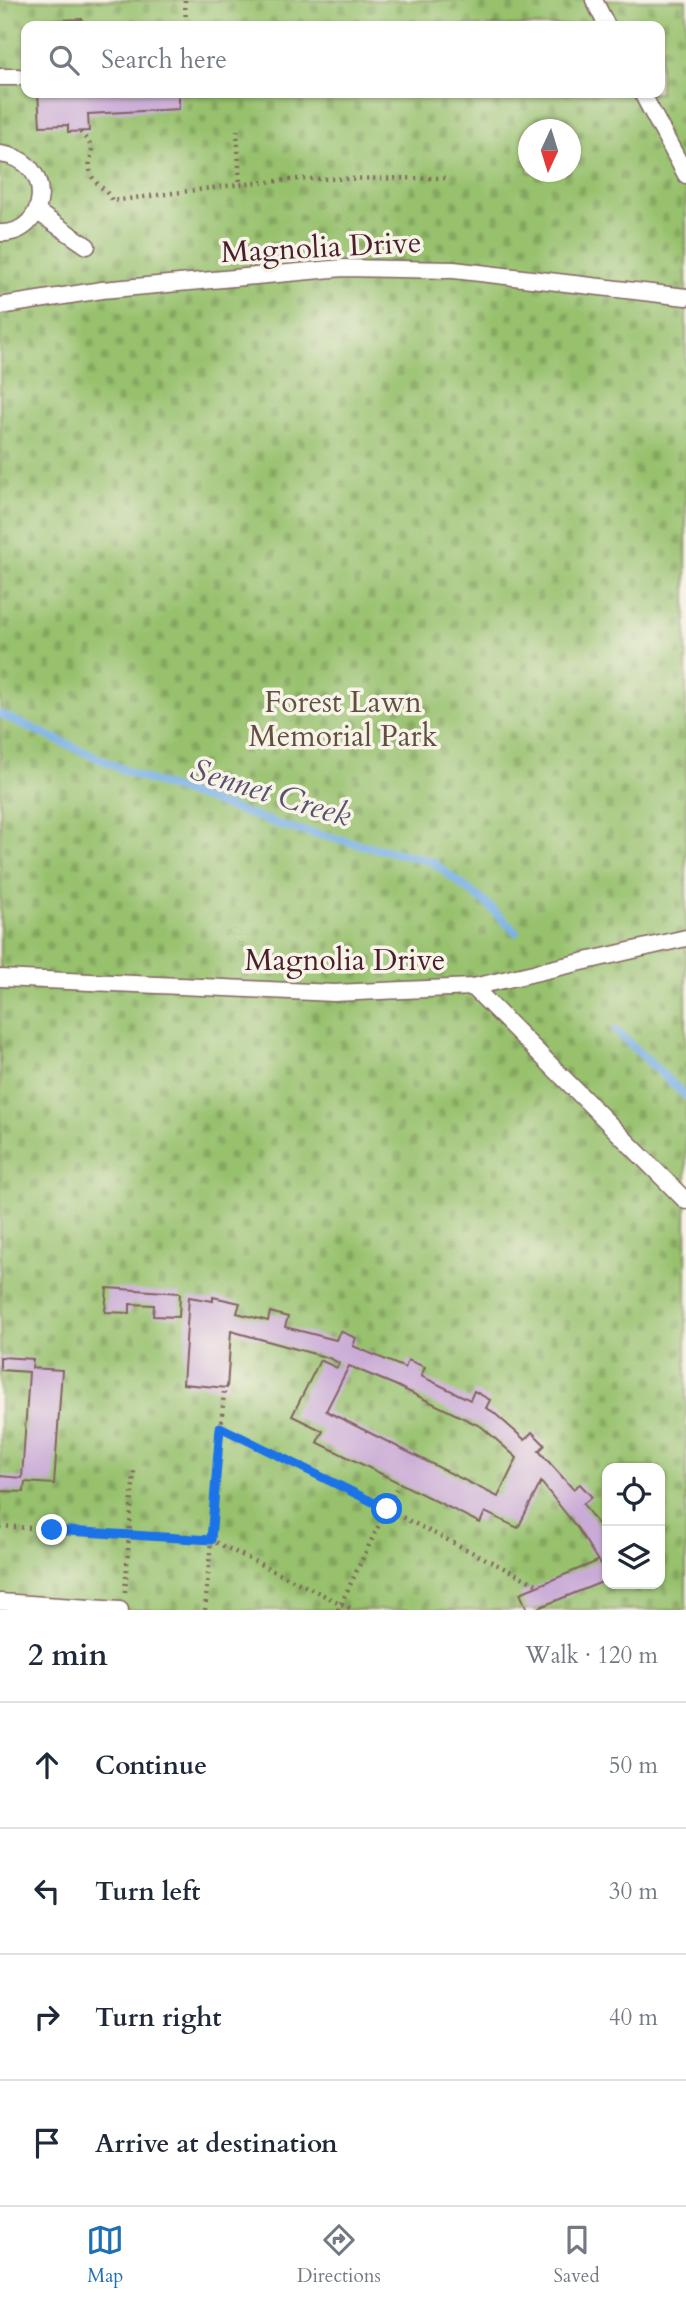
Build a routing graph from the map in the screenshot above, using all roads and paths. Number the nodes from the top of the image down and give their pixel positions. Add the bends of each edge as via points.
1 (184, 0) edge
2 (594, 0) edge
3 (186, 21) edge
4 (604, 21) edge
5 (0, 77) edge
6 (18, 77) dead end
7 (645, 98) edge
8 (237, 130) dead end
9 (80, 132) dead end
10 (0, 154) edge
11 (686, 175) edge
12 (450, 178) dead end
13 (240, 184) junction
14 (36, 211) junction
15 (0, 233) edge
16 (87, 246) dead end
17 (686, 297) edge
18 (0, 306) edge
19 (686, 938) edge
20 (0, 978) edge
21 (473, 987) junction
22 (686, 1200) edge
23 (224, 1392) dead end
24 (220, 1427) junction
25 (134, 1470) dead end
26 (396, 1489) dead end
27 (387, 1509) junction
28 (0, 1526) edge
29 (129, 1536) junction
30 (211, 1540) junction
31 (538, 1585) dead end
32 (0, 1602) edge
33 (122, 1604) edge
34 (341, 1604) junction
35 (205, 1610) edge
36 (338, 1610) edge
37 (354, 1610) edge

1 - 3 path
2 - 4 lane
5 - 6 lane
7 - 11 lane
8 - 13 path
9 - 13 path via 91,142 92,177 112,201
10 - 14 lane via 14,156 34,173 40,185
12 - 13 path via 326,178
14 - 15 lane via 18,229
14 - 16 lane
17 - 18 lane, Magnolia Drive via 454,270 344,268 102,290
19 - 21 lane, Magnolia Drive
20 - 21 lane, Magnolia Drive via 334,993
21 - 22 lane
23 - 24 path
24 - 27 path
24 - 30 path
25 - 29 path
26 - 27 path
27 - 31 path
27 - 34 path
28 - 29 path
29 - 30 path
29 - 33 path
30 - 34 path
30 - 35 path
32 - 33 lane
34 - 36 path
34 - 37 path

